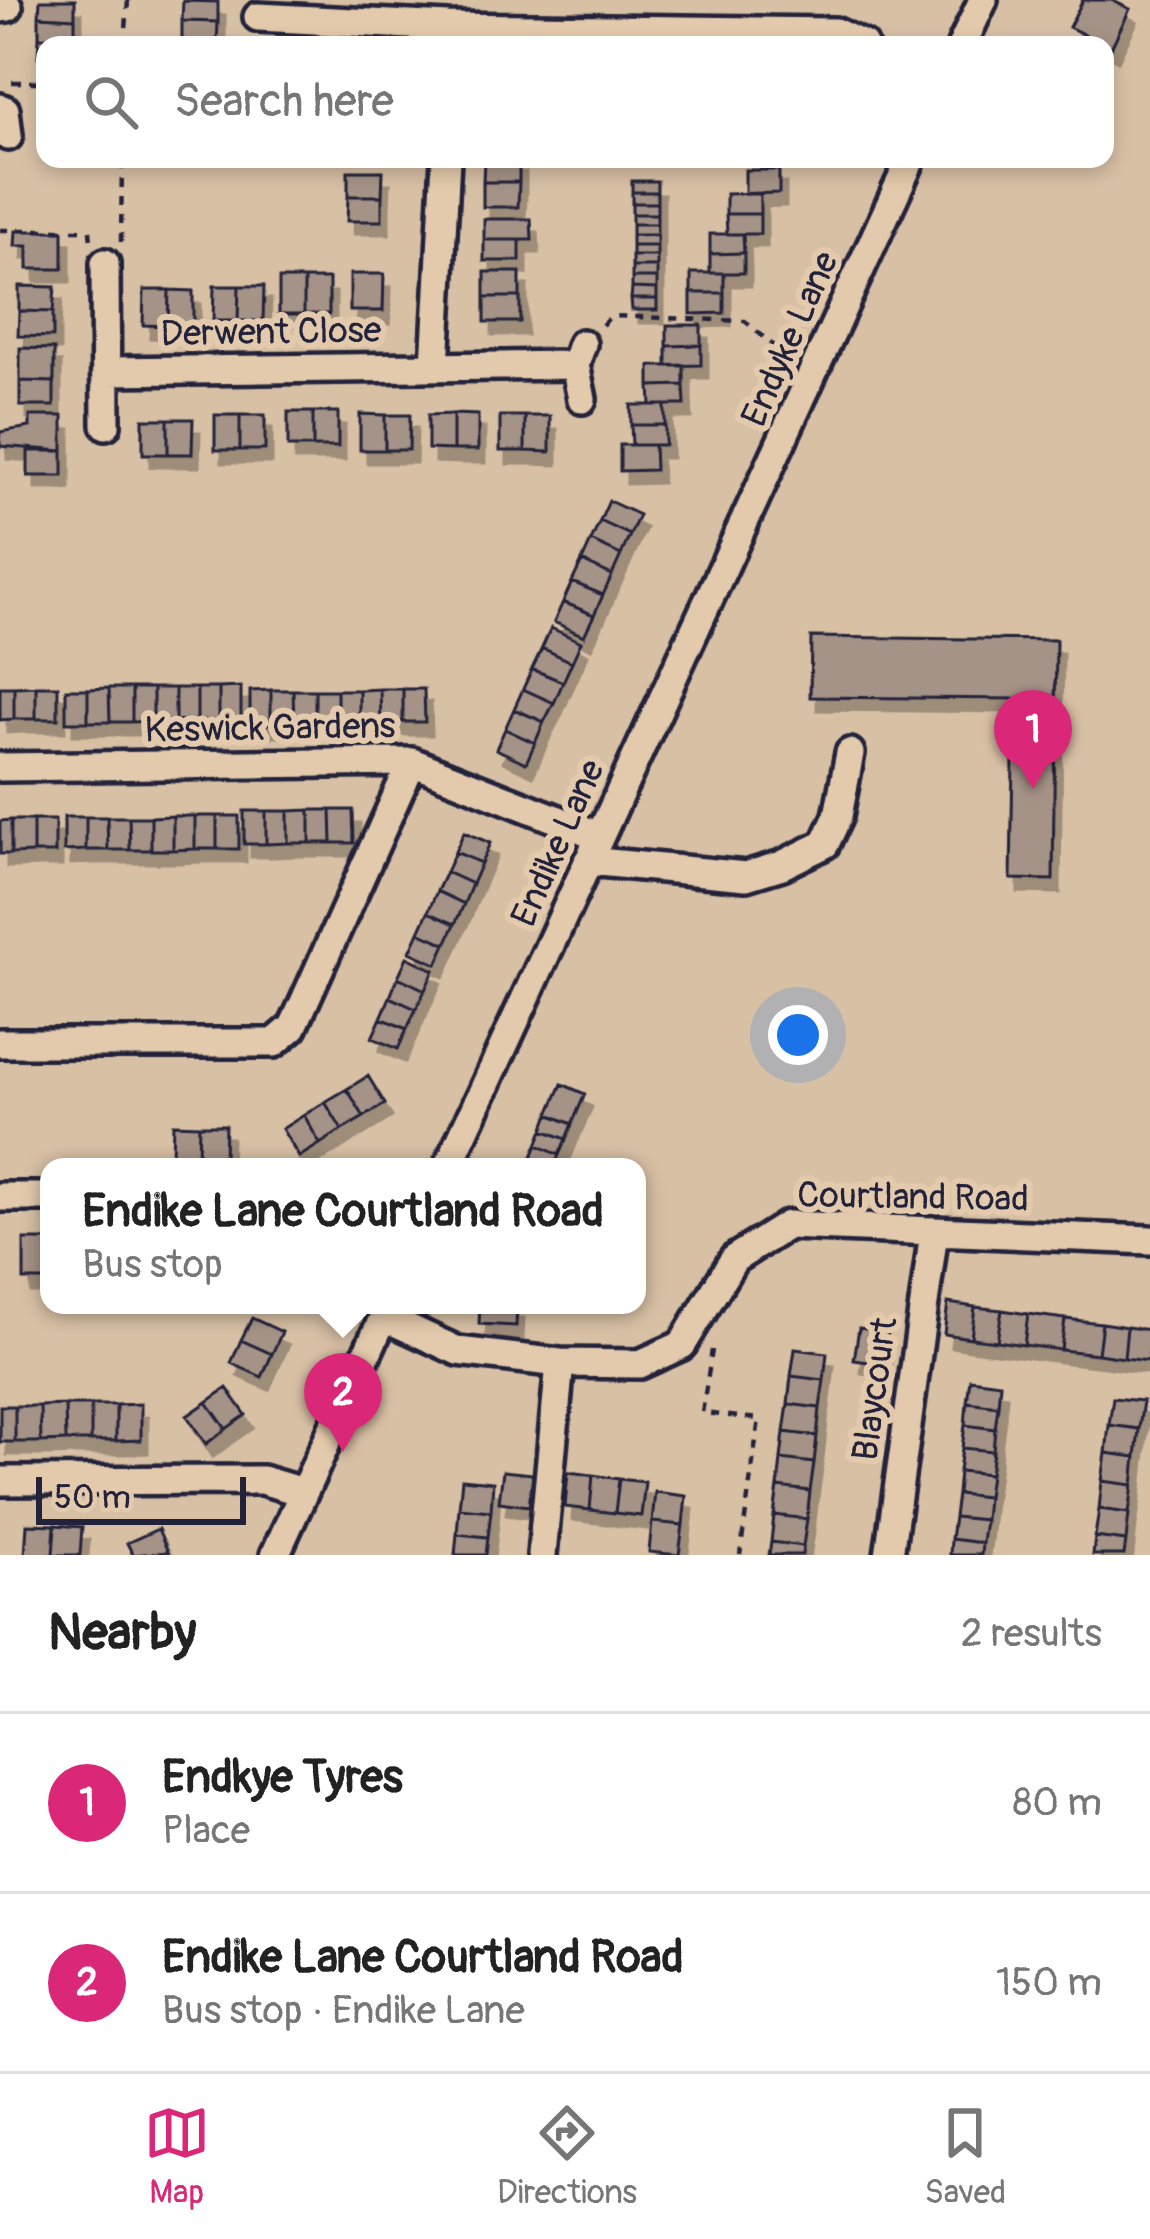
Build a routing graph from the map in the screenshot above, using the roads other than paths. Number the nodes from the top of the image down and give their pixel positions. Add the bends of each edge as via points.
1 (983, 0) edge
2 (258, 17) dead end
3 (304, 32) edge
4 (448, 36) edge
5 (844, 36) edge
6 (966, 36) edge
7 (446, 168) edge
8 (906, 168) edge
9 (105, 262) road end
10 (435, 366) junction
11 (108, 370) junction
12 (582, 398) dead end
13 (106, 425) dead end
14 (735, 549) joint
15 (850, 754) dead end
16 (412, 762) junction
17 (0, 767) edge
18 (594, 848) junction
19 (0, 1042) edge
20 (452, 1158) edge
21 (0, 1197) edge
22 (40, 1197) edge
23 (934, 1232) junction
24 (1150, 1240) edge
25 (386, 1314) edge
26 (392, 1314) edge
27 (560, 1363) junction
28 (0, 1480) edge
29 (302, 1492) junction
30 (275, 1555) edge
31 (542, 1555) edge
32 (890, 1555) edge

1 - 6 street
2 - 3 street
3 - 4 street
4 - 5 street
7 - 10 street, Derwent Close
8 - 14 street, Endyke Lane
9 - 11 street, Derwent Close
10 - 11 street, Derwent Close
10 - 12 street, Derwent Close via 579,354
11 - 13 street, Derwent Close
14 - 18 street, Endike Lane
15 - 18 street, Keswick Gardens via 825,844 782,865 746,877
16 - 17 street, Keswick Gardens
16 - 18 street, Keswick Gardens
16 - 19 street via 293,1028 274,1043
18 - 20 street, Endike Lane
21 - 22 street
23 - 24 street, Courtland Road
23 - 27 street, Courtland Road via 788,1225 734,1259 682,1345 640,1364
23 - 32 street, Blaycourt
25 - 29 street
26 - 27 street, Courtland Road via 458,1351
27 - 31 street
28 - 29 street via 262,1480
29 - 30 street

